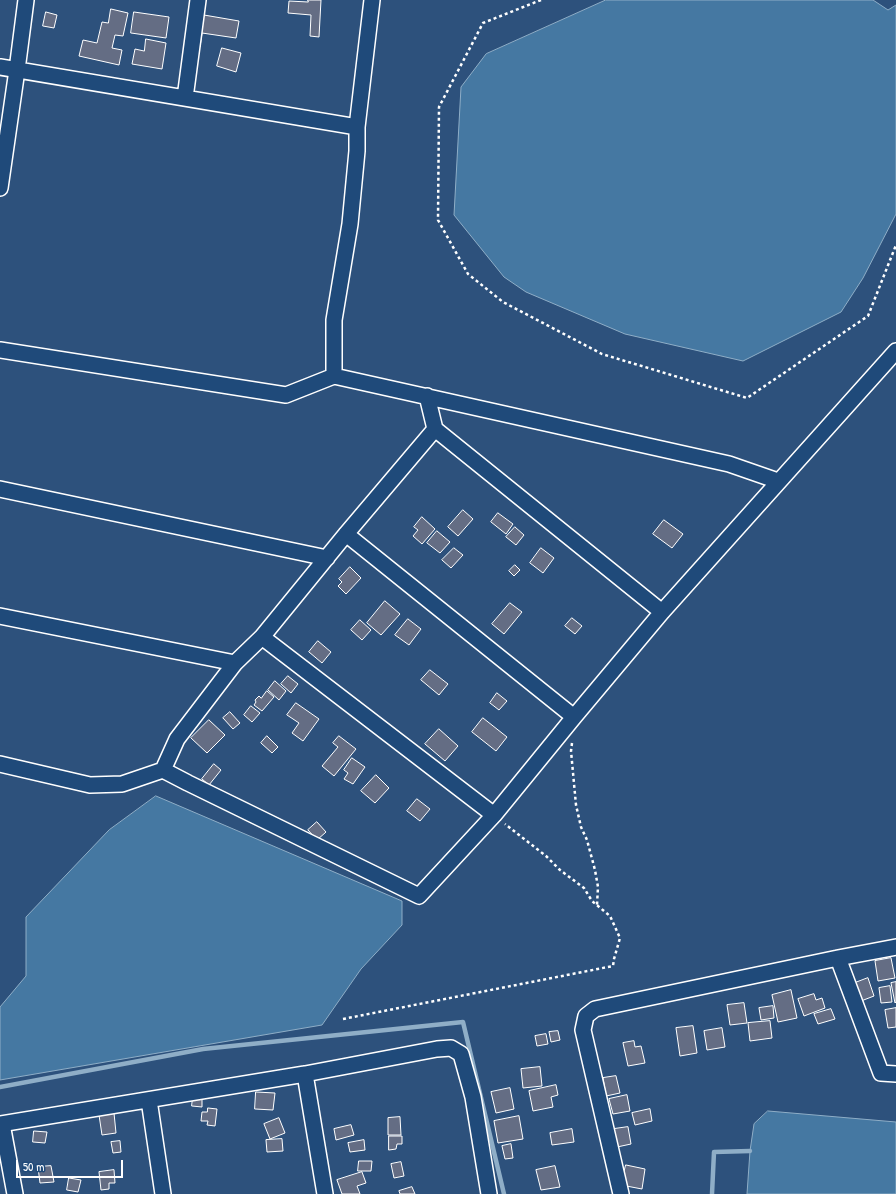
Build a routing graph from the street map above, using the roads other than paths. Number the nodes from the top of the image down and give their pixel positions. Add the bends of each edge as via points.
1 (26, 0) edge
2 (198, 0) edge
3 (372, 0) edge
4 (0, 67) edge
5 (17, 70) junction
6 (185, 98) junction
7 (357, 127) junction
8 (0, 188) edge
9 (0, 350) edge
10 (896, 351) edge
11 (334, 376) junction
12 (427, 396) junction
13 (435, 429) junction
14 (778, 481) junction
15 (0, 488) edge
16 (346, 534) junction
17 (327, 558) junction
18 (662, 612) junction
19 (0, 616) edge
20 (262, 637) junction
21 (234, 663) junction
22 (574, 717) junction
23 (0, 764) edge
24 (163, 770) junction
25 (494, 815) junction
26 (896, 947) edge
27 (838, 958) junction
28 (305, 1074) junction
29 (896, 1074) edge
30 (149, 1100) junction
31 (1, 1124) edge
32 (14, 1194) edge
33 (163, 1194) edge
34 (325, 1194) edge
35 (489, 1194) edge
36 (622, 1194) edge

1 - 5 street
2 - 6 street
3 - 7 street
4 - 5 street
5 - 6 street
5 - 8 street
6 - 7 street
7 - 11 street via 350,224 334,320
9 - 11 street via 286,395
10 - 14 street
11 - 12 street
12 - 13 street
12 - 14 street via 728,464
13 - 16 street
13 - 18 street
14 - 18 street
15 - 17 street
16 - 17 street
16 - 22 street
17 - 20 street
18 - 22 street
19 - 21 street
20 - 21 street
20 - 25 street
21 - 24 street via 178,739
22 - 25 street
23 - 24 street via 90,785 122,784
24 - 25 street via 419,896
26 - 27 street
27 - 29 street via 881,1073
27 - 36 street via 595,1010 586,1016 583,1030
28 - 30 street
28 - 34 street
28 - 35 street via 437,1049 451,1048 461,1054 473,1097
30 - 31 street
30 - 33 street
31 - 32 street

